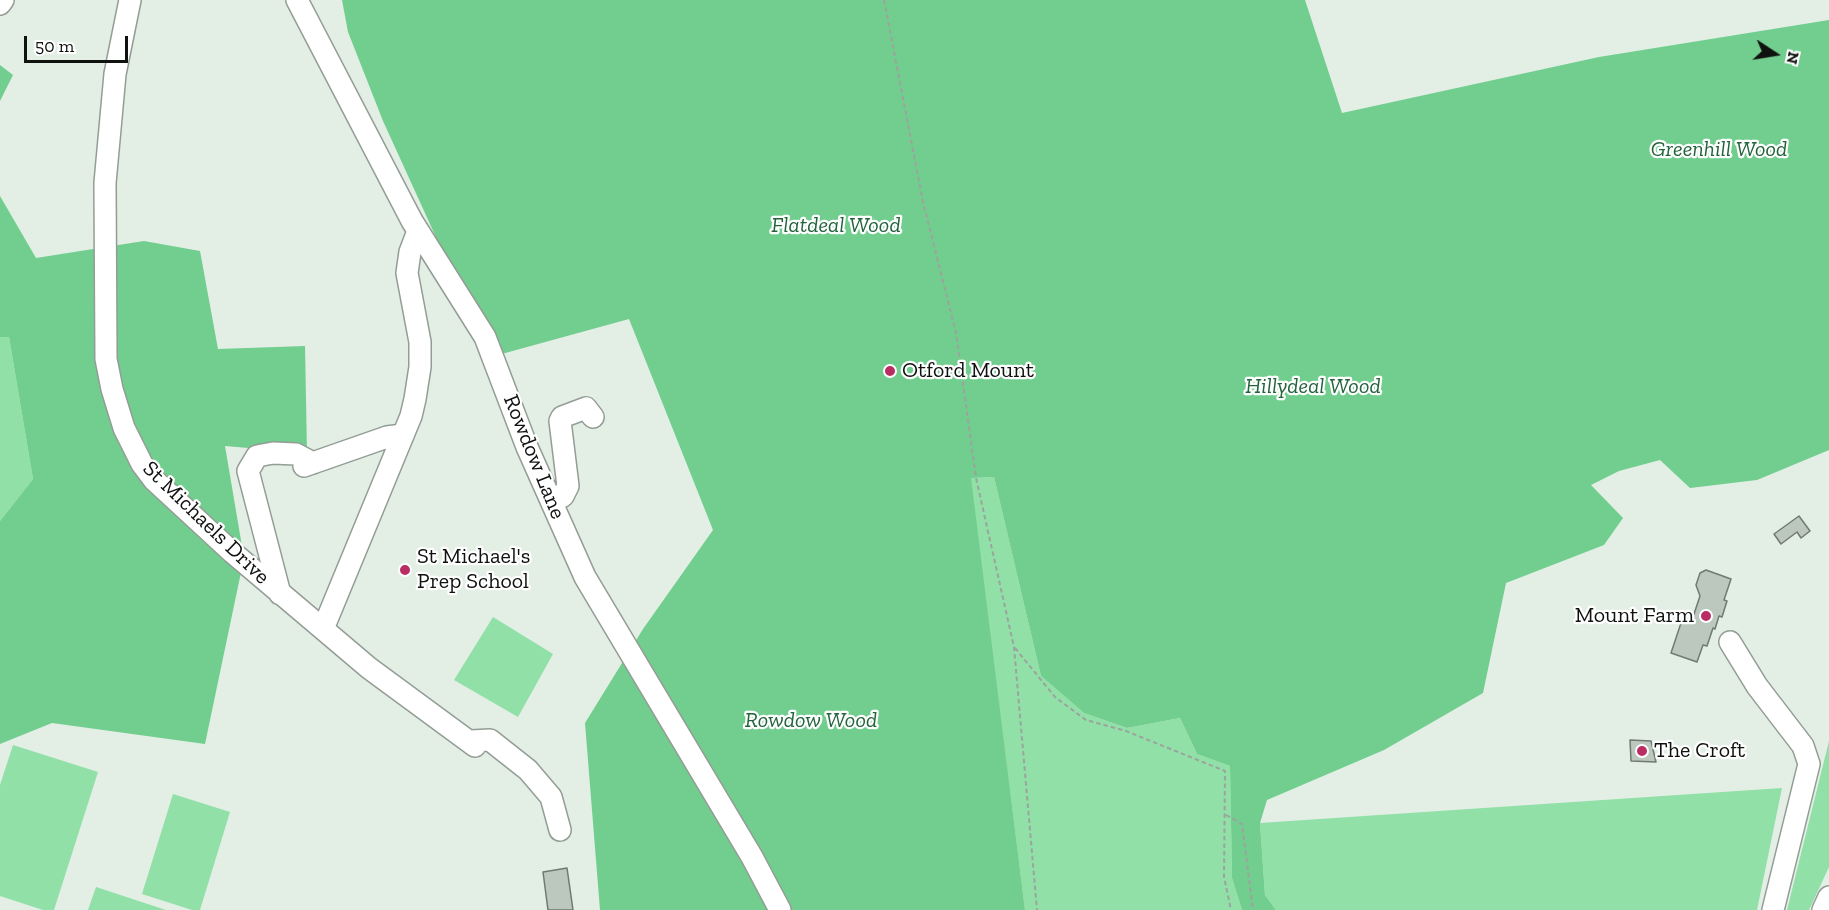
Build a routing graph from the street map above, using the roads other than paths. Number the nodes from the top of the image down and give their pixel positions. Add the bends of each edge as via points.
1 (3, 0) edge
2 (130, 0) edge
3 (297, 0) edge
4 (0, 4) edge
5 (418, 231) junction
6 (593, 417) dead end
7 (403, 435) junction
8 (552, 502) junction
9 (280, 594) junction
10 (323, 630) junction
11 (1730, 642) dead end
12 (560, 830) dead end
13 (1829, 897) edge
14 (780, 910) edge
15 (1773, 910) edge
16 (1823, 910) edge

1 - 4 street
2 - 9 street, St Michaels Drive via 115,74 105,183 106,358 111,389 124,428 154,480
3 - 5 street, Rowdow Lane
5 - 7 street via 407,273 420,342 420,367
5 - 8 street, Rowdow Lane via 485,337
6 - 8 street via 586,408 560,421 568,486 563,496
7 - 9 street via 308,465 296,454 273,453 257,456 251,463 248,471 270,521
7 - 10 street
8 - 14 street, Rowdow Lane via 585,577
9 - 10 street, St Michaels Drive
10 - 12 street, St Michaels Drive via 473,743 490,740 528,770 551,797
11 - 15 street via 1757,686 1803,746 1809,764
13 - 16 street

